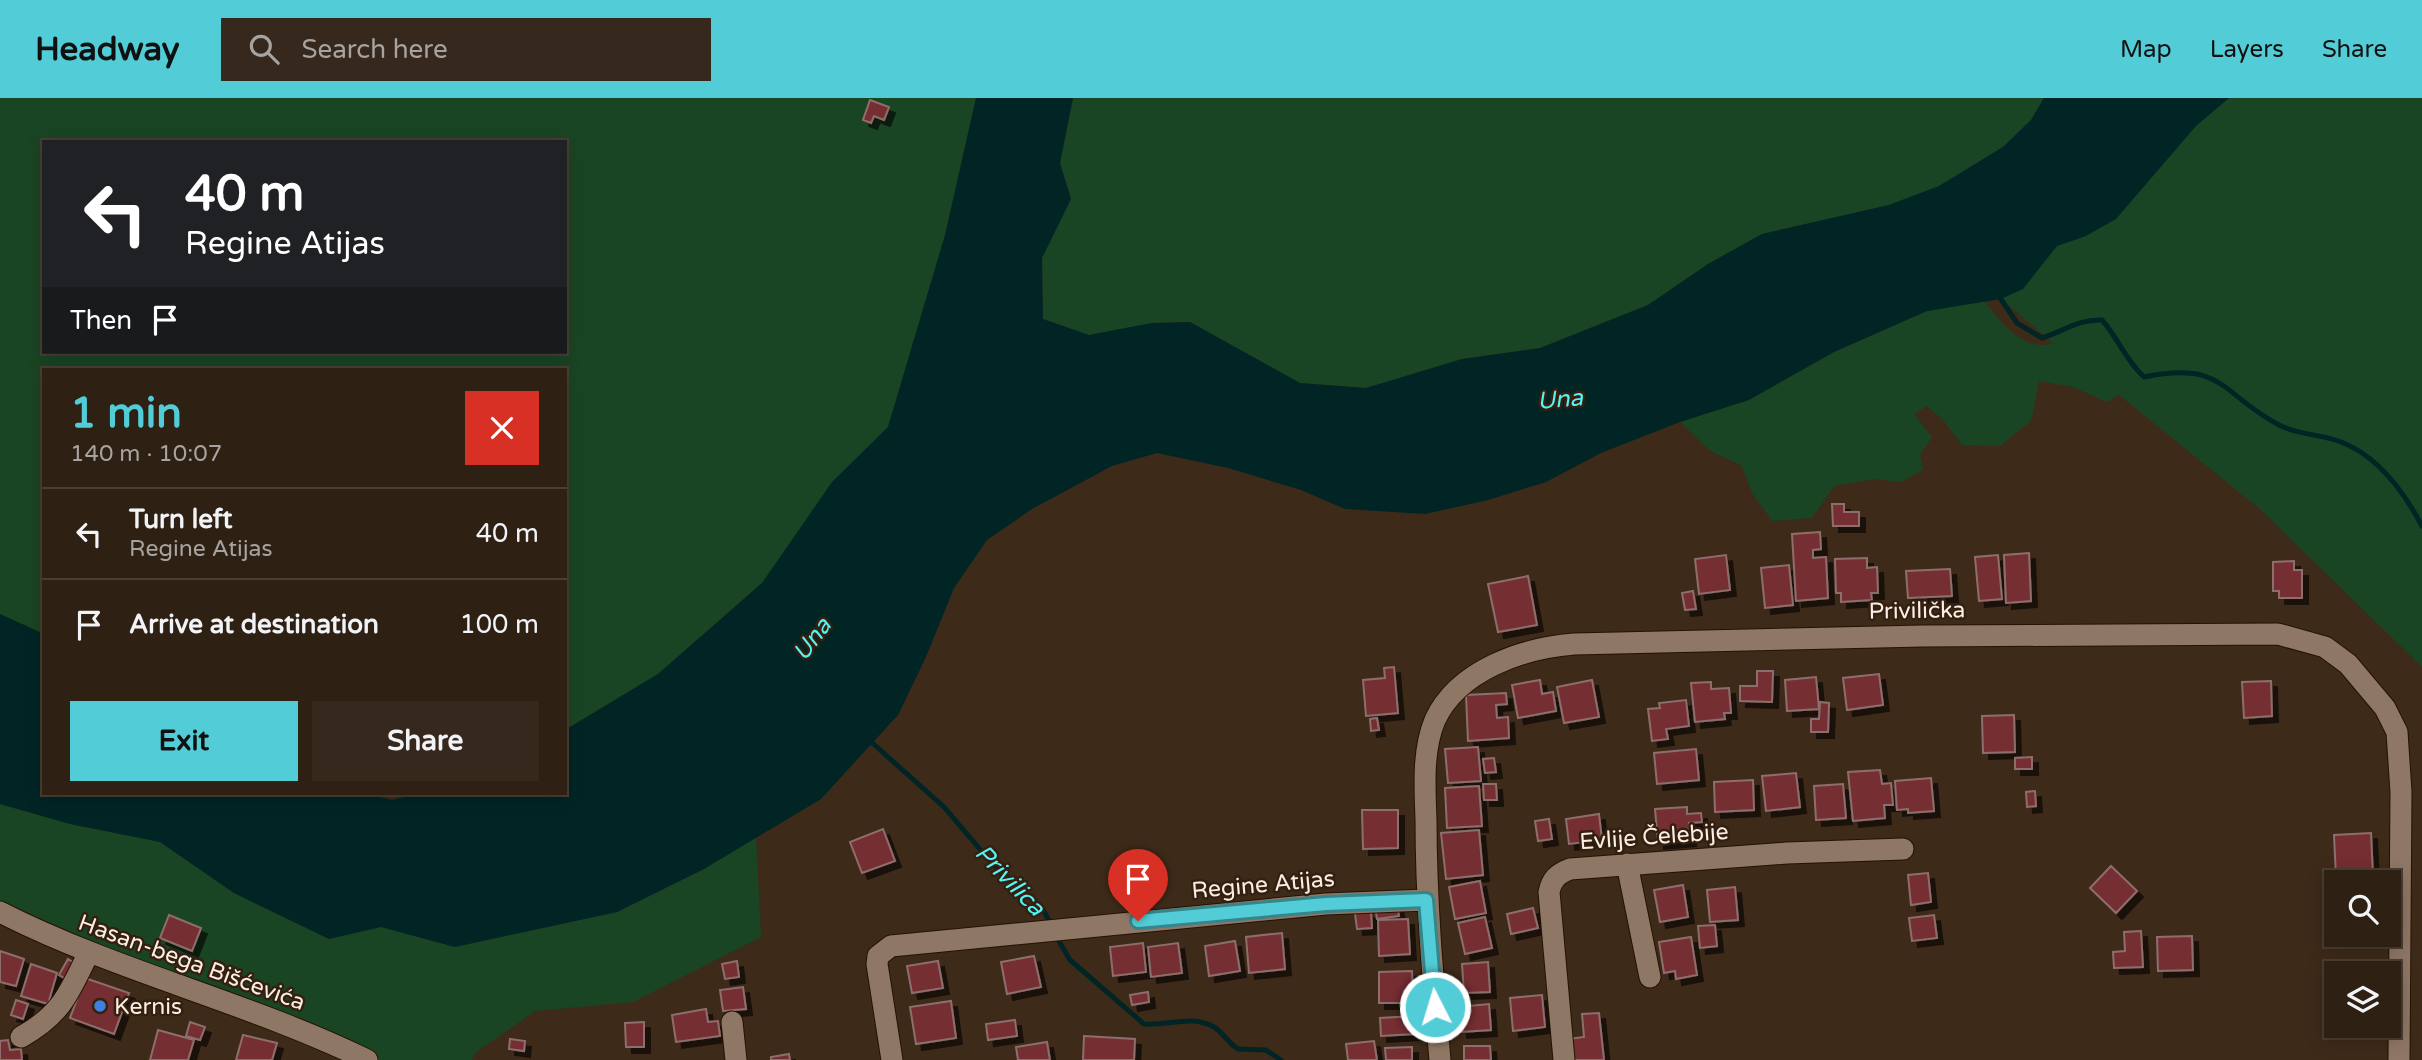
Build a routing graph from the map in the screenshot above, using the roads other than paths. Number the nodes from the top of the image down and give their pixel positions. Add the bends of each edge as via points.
1 (1903, 849) dead end
2 (1627, 864) junction
3 (1426, 900) junction
4 (0, 912) edge
5 (89, 952) junction
6 (1650, 977) dead end
7 (732, 1022) dead end
8 (22, 1037) dead end
9 (367, 1060) edge
10 (736, 1060) edge
11 (892, 1060) edge
12 (1440, 1060) edge
13 (1563, 1060) edge
14 (2399, 1060) edge

1 - 2 street, Evlije Čelebije
2 - 6 street
2 - 13 street, Evlije Čelebije via 1570,869 1550,884
3 - 11 street, Regine Atijas via 1326,904 891,946 878,956 877,964
3 - 12 street, Privilička
3 - 14 street, Privilička via 1425,771 1435,720 1462,687 1523,652 1574,644 2278,634 2325,648 2348,664 2385,708 2397,732 2401,768
4 - 5 street, Hasan-bega Bišćevića
5 - 8 street via 59,1009
5 - 9 street, Hasan-bega Bišćevića via 269,1017
7 - 10 street

